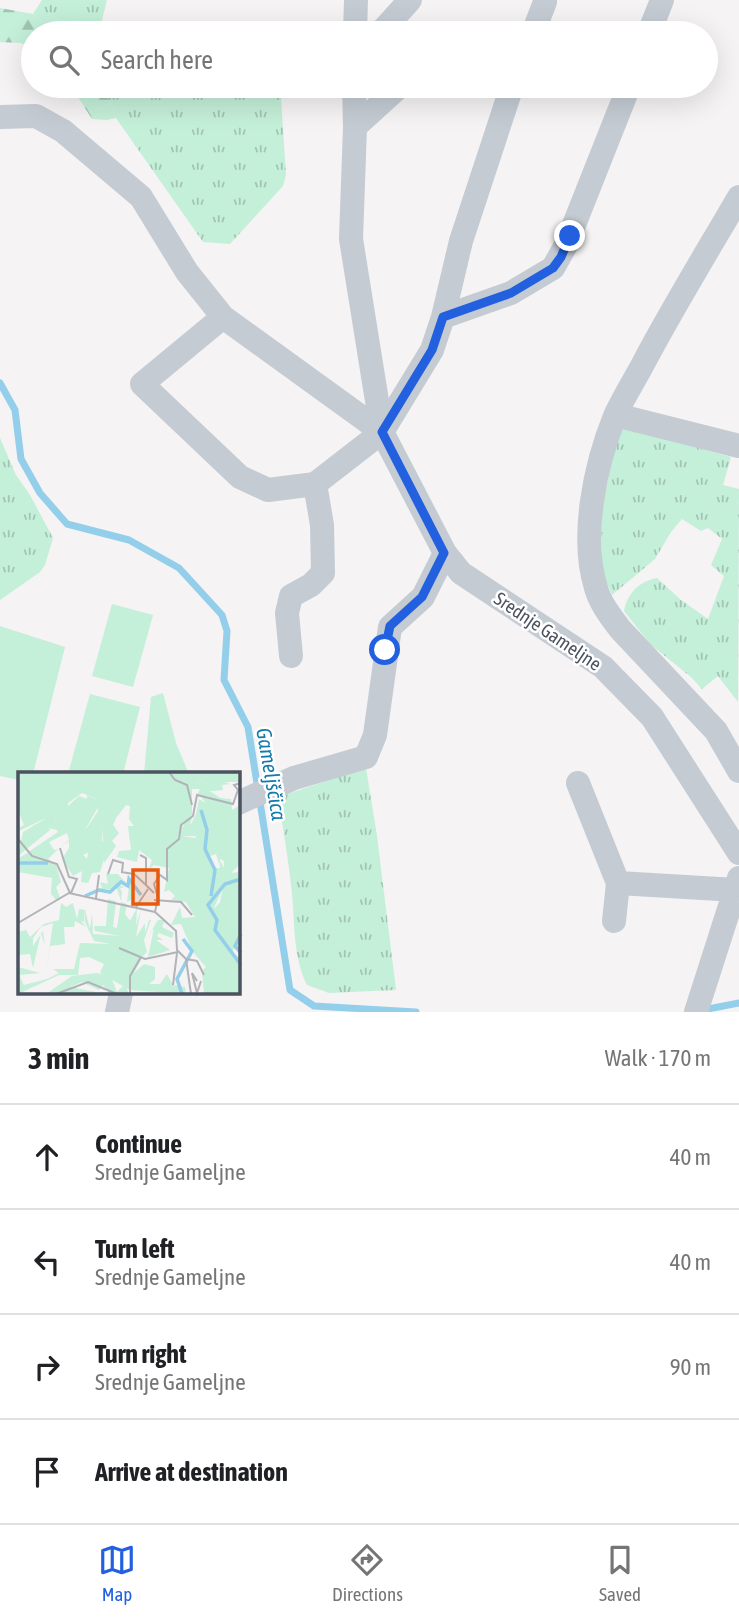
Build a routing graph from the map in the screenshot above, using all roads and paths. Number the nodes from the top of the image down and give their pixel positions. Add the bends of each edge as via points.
1 (356, 0) edge
2 (410, 0) edge
3 (662, 0) edge
4 (545, 2) edge
5 (355, 21) edge
6 (391, 21) edge
7 (538, 21) edge
8 (654, 21) edge
9 (354, 98) edge
10 (387, 98) edge
11 (508, 98) edge
12 (624, 98) edge
13 (0, 117) edge
14 (355, 127) junction
15 (739, 197) edge
16 (223, 317) junction
17 (443, 317) junction
18 (616, 415) junction
19 (382, 432) junction
20 (739, 446) edge
21 (315, 484) junction
22 (444, 553) junction
23 (291, 656) dead end
24 (739, 771) edge
25 (578, 783) dead end
26 (240, 802) edge
27 (739, 853) edge
28 (618, 883) junction
29 (738, 885) edge
30 (614, 921) dead end
31 (696, 1012) edge

1 - 5 street
2 - 6 street
3 - 8 street
4 - 7 street
9 - 14 street, Srednje Gameljne
10 - 14 street
11 - 17 street via 461,241
12 - 17 street via 553,268 511,293
13 - 16 street, Srednje Gameljne via 36,116 63,131 141,197 187,272
14 - 19 street, Srednje Gameljne via 351,239
15 - 18 street
16 - 19 street, Srednje Gameljne
16 - 21 street via 142,384 240,477 268,491
17 - 19 street via 432,350
18 - 20 street
18 - 24 street via 602,457 588,544 596,591 620,629 716,731
19 - 21 street
19 - 22 street, Srednje Gameljne
21 - 23 street via 323,573 291,596 287,612
22 - 26 street via 422,597 390,626 376,735 366,757 294,778
22 - 27 street, Srednje Gameljne via 461,573 604,667 652,717
25 - 28 street
28 - 29 street
28 - 30 street
29 - 31 street

